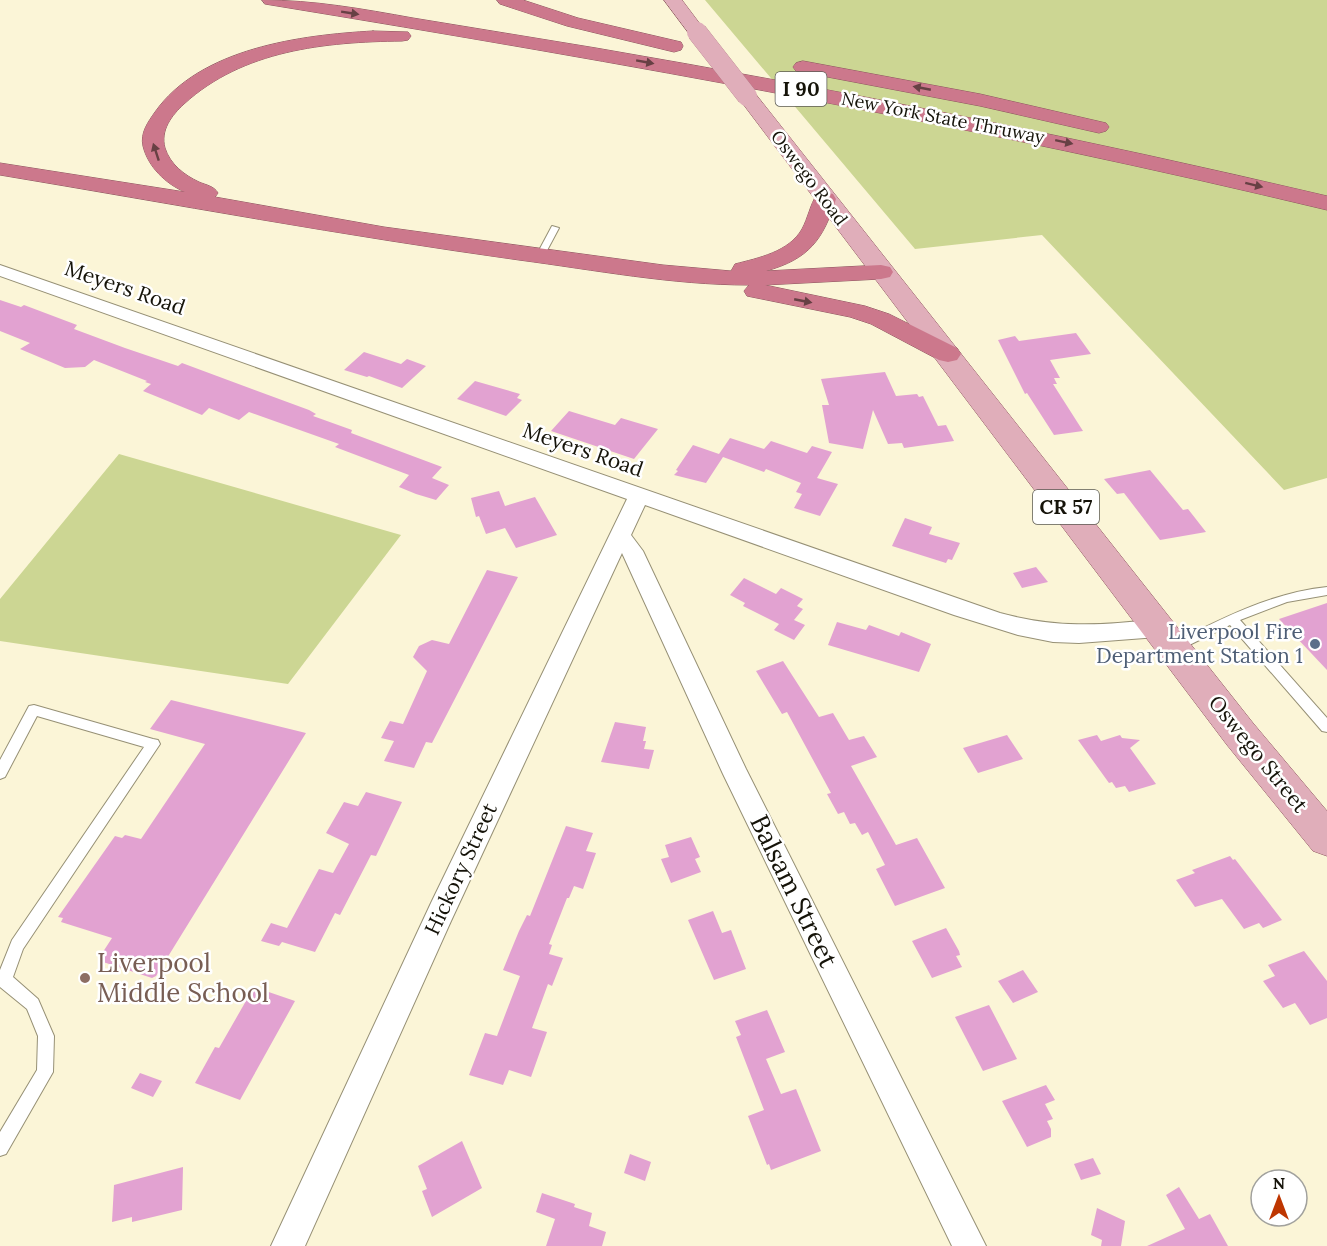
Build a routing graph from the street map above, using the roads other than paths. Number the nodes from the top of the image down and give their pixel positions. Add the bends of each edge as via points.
1 (271, 0) edge
2 (506, 0) edge
3 (673, 0) edge
4 (510, 20) dead end
5 (674, 46) junction
6 (609, 56) junction
7 (738, 57) dead end
8 (782, 64) dead end
9 (1119, 131) dead end
10 (0, 162) edge
11 (0, 169) edge
12 (217, 196) junction
13 (825, 199) junction
14 (1327, 203) edge
15 (555, 228) dead end
16 (481, 248) junction
17 (540, 256) junction
18 (0, 270) edge
19 (663, 272) junction
20 (881, 272) junction
21 (948, 354) junction
22 (639, 495) junction
23 (620, 536) junction
24 (1327, 591) edge
25 (1232, 619) junction
26 (1166, 638) junction
27 (1327, 727) edge
28 (0, 773) edge
29 (1327, 839) edge
30 (2, 980) edge
31 (0, 1148) edge
32 (288, 1246) edge
33 (969, 1246) edge

1 -> 6 highway, New York State Thruway / I 90
2 - 5 highway via 573,22
3 - 13 main road, Oswego Road / CR 57, bridge
4 - 5 highway
5 - 7 highway
12 -> 6 highway via 172,177 158,160 153,142 155,128 163,113 187,90 246,59 316,42 379,36 468,39
6 -> 14 highway, New York State Thruway / I 90 via 959,120
9 -> 8 highway, New York State Thruway / I 90 via 980,100
10 - 12 highway
11 - 16 highway
12 - 16 highway via 382,224
13 - 19 highway via 808,238 792,252 732,271
13 - 20 main road, Oswego Road / CR 57
15 - 17 lane
16 - 17 highway
17 - 19 highway
18 - 22 street, Meyers Road
19 - 20 highway via 792,278
19 -> 21 highway via 856,312 880,319
20 - 21 main road, Oswego Road / CR 57
21 - 26 main road, Oswego Street / CR 57
22 - 23 street, Hickory Street
22 - 26 street, Meyers Road via 1017,625 1051,633
23 - 32 street, Hickory Street
23 - 33 street, Balsam Street via 632,551 736,774
24 - 25 lane via 1281,598
25 - 26 lane
25 - 27 lane
26 - 29 main road, Oswego Street / CR 57
28 - 30 lane via 34,710 153,744 17,945
30 - 31 lane via 33,1004 46,1036 45,1072

